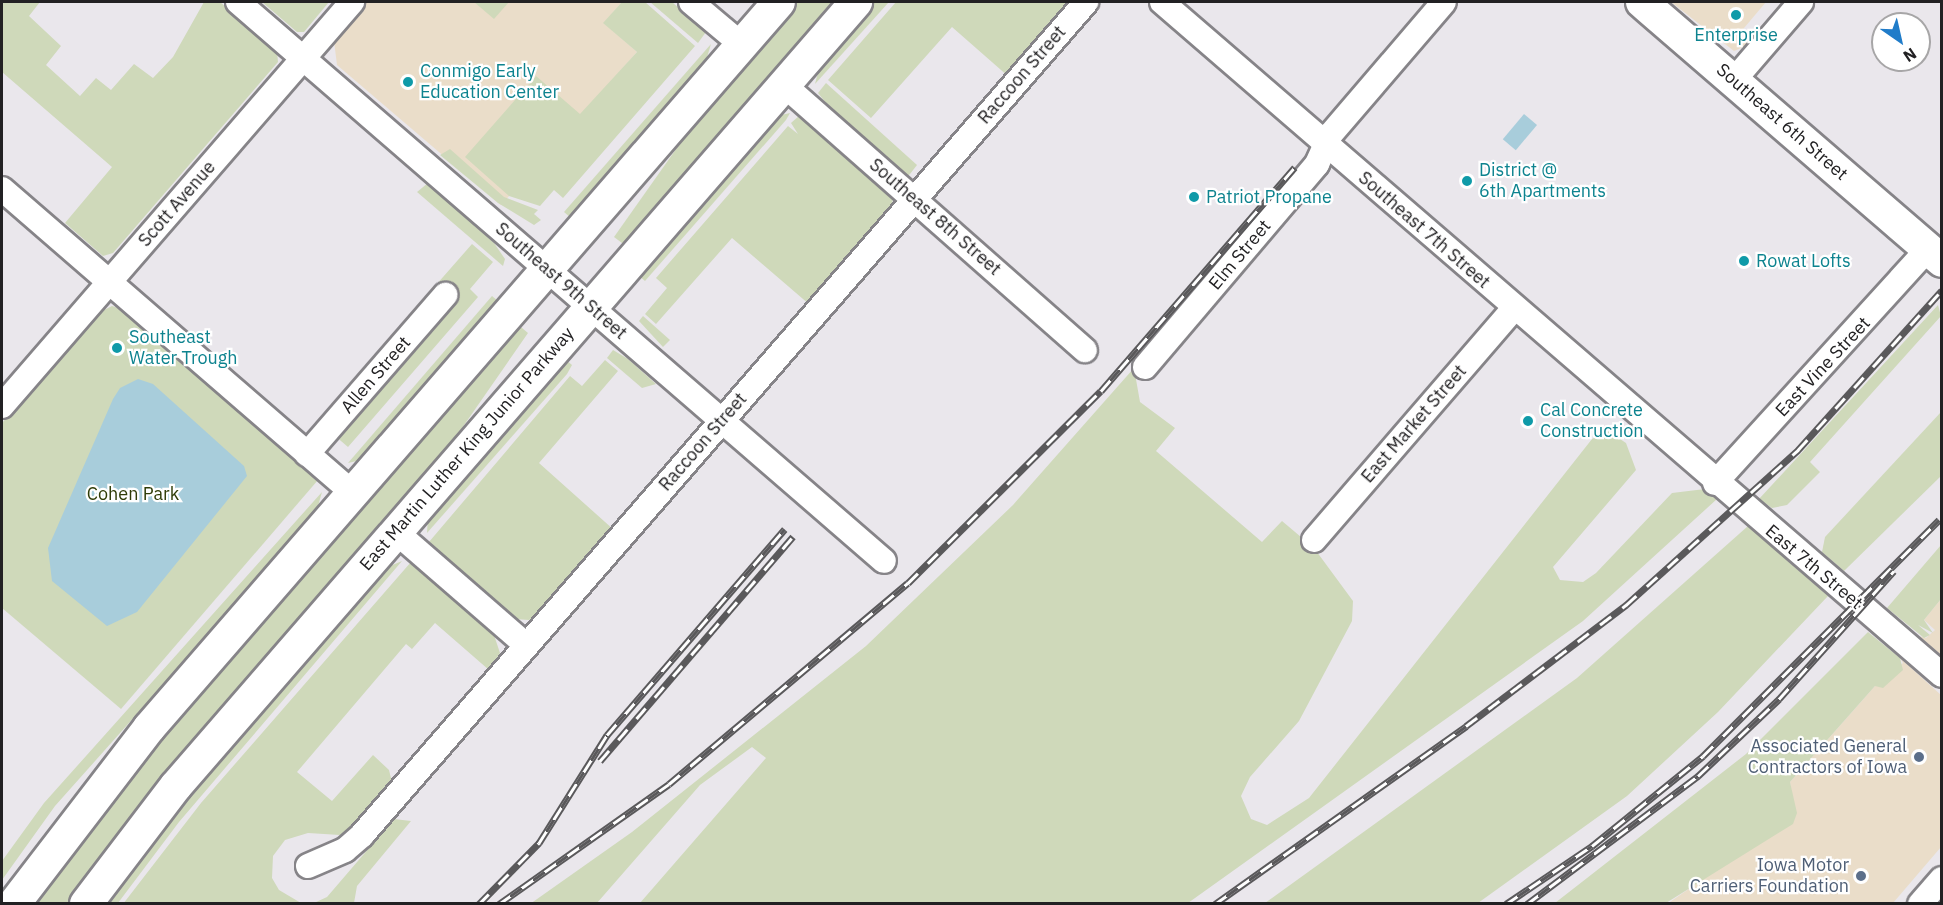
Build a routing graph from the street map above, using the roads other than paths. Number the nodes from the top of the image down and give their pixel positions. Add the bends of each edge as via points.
1 (238, 2) edge
2 (352, 2) edge
3 (691, 2) edge
4 (779, 2) edge
5 (856, 2) edge
6 (1086, 2) edge
7 (1162, 2) edge
8 (1444, 2) edge
9 (1642, 2) edge
10 (1801, 2) edge
11 (742, 45) junction
12 (303, 58) junction
13 (1734, 80) junction
14 (784, 85) junction
15 (1326, 145) junction
16 (2, 189) edge
17 (914, 199) junction
18 (1930, 251) edge
19 (549, 271) junction
20 (109, 282) junction
21 (445, 295) dead end
22 (591, 307) junction
23 (1514, 309) junction
24 (1085, 350) dead end
25 (1145, 367) dead end
26 (2, 406) edge
27 (722, 420) junction
28 (307, 454) junction
29 (1686, 458) joint
30 (1716, 483) junction
31 (353, 493) junction
32 (396, 532) junction
33 (1314, 540) dead end
34 (884, 561) dead end
35 (525, 644) junction
36 (1941, 675) edge
37 (308, 866) dead end
38 (1941, 879) edge
39 (14, 903) edge
40 (86, 903) edge
41 (1920, 903) edge

1 - 12 street, Southeast 9th Street
2 - 12 street, Scott Avenue
3 - 11 street
4 - 11 main road
5 - 14 main road, East Martin Luther King Junior Parkway
6 - 17 street, Raccoon Street
7 - 15 street, Southeast 7th Street
8 - 15 street, Elm Street
9 - 13 main road, Southeast 6th Street
10 - 13 street
11 - 19 main road
12 - 19 street, Southeast 9th Street
12 - 20 street, Scott Avenue
13 - 18 main road, Southeast 6th Street
14 - 17 street, Southeast 8th Street
14 - 22 main road, East Martin Luther King Junior Parkway
15 - 23 street, Southeast 7th Street
15 - 25 street, Elm Street via 1317,164
16 - 20 street
17 - 24 street, Southeast 8th Street
17 - 27 street, Raccoon Street
18 - 30 street, East Vine Street
19 - 22 street, Southeast 9th Street
19 - 31 main road
20 - 26 street, Scott Avenue
20 - 28 street
21 - 28 street, Allen Street
22 - 27 street, Southeast 9th Street
22 - 32 main road, East Martin Luther King Junior Parkway
23 - 29 street, Southeast 7th Street
23 - 33 street, East Market Street
27 - 34 street, Southeast 9th Street
27 - 35 street, Raccoon Street
28 - 31 street
29 - 30 street, East 7th Street
30 - 36 street, East 7th Street
31 - 39 main road via 149,728
32 - 35 street
32 - 40 main road, East Martin Luther King Junior Parkway via 176,786
35 - 37 street, Raccoon Street via 362,835 345,850
38 - 41 street

